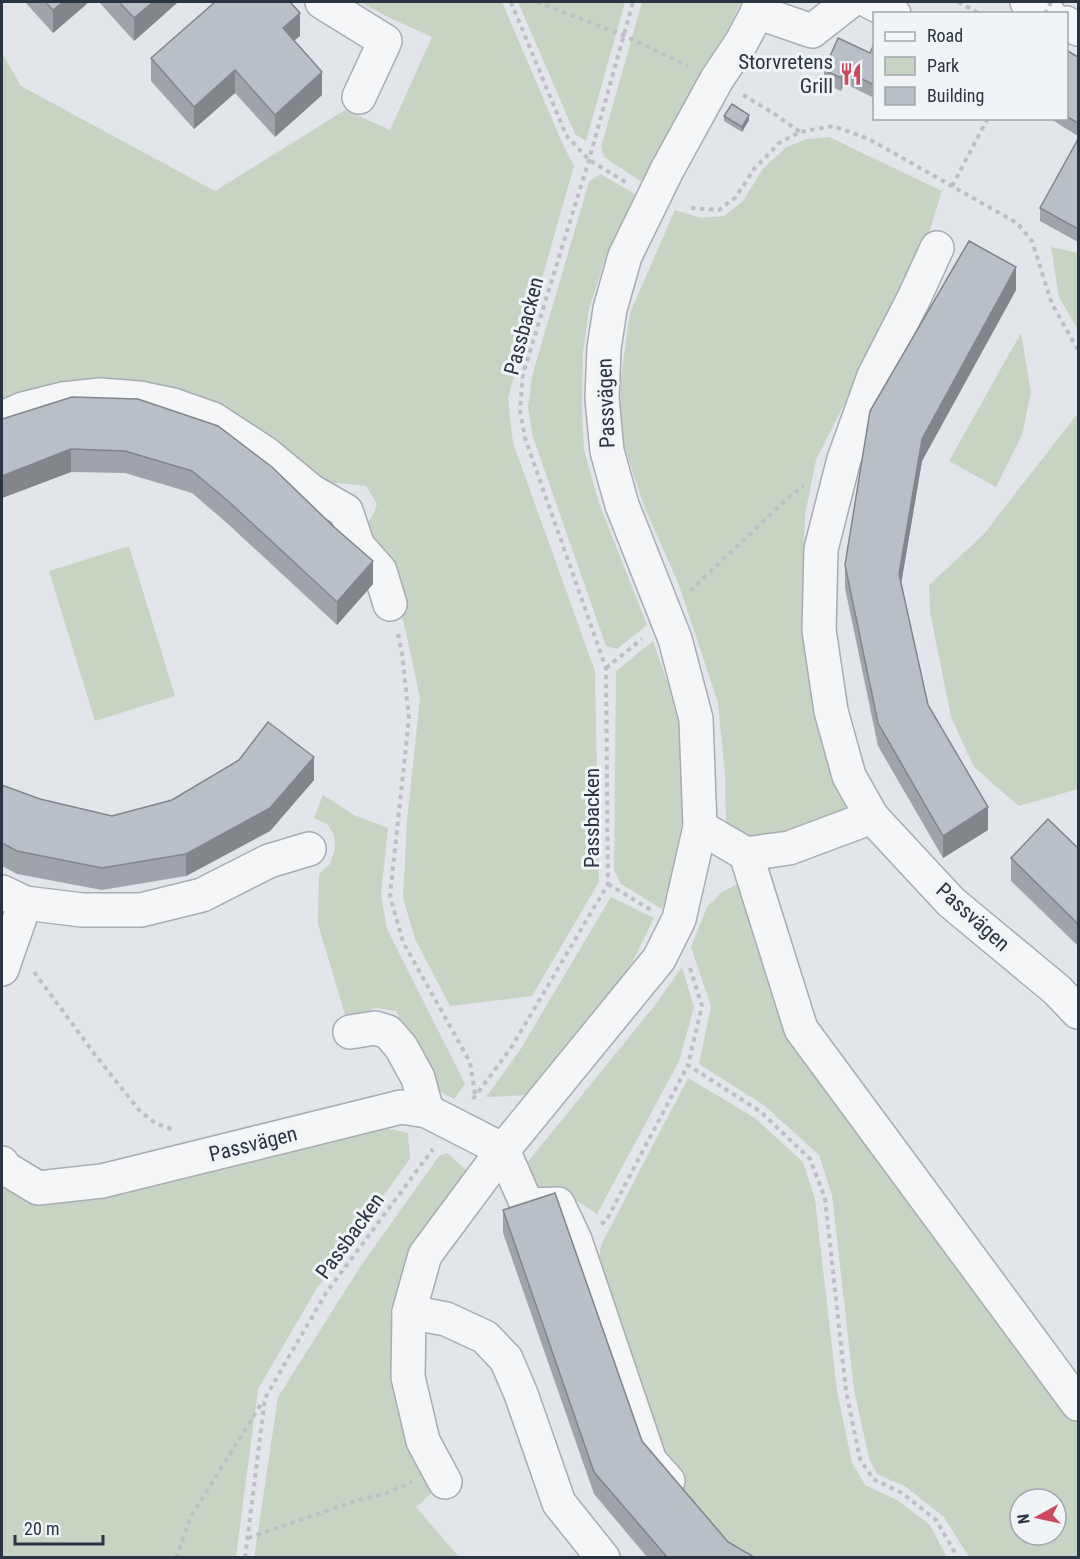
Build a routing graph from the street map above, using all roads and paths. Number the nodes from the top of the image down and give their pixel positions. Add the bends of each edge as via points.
1 (322, 2) edge
2 (511, 2) edge
3 (537, 2) edge
4 (633, 2) edge
5 (849, 2) edge
6 (870, 2) edge
7 (958, 2) edge
8 (1027, 2) edge
9 (760, 7) edge
10 (890, 12) edge
11 (976, 12) edge
12 (1045, 12) edge
13 (623, 35) junction
14 (717, 79) junction
15 (359, 97) dead end
16 (987, 120) edge
17 (800, 132) junction
18 (588, 160) junction
19 (628, 183) dead end
20 (952, 186) junction
21 (692, 208) dead end
22 (937, 248) dead end
23 (1078, 350) edge
24 (2, 418) edge
25 (844, 459) junction
26 (684, 597) dead end
27 (390, 604) joint
28 (643, 639) dead end
29 (606, 668) junction
30 (872, 817) junction
31 (700, 827) junction
32 (309, 849) dead end
33 (746, 854) junction
34 (608, 884) junction
35 (13, 898) edge
36 (657, 914) dead end
37 (6, 955) edge
38 (689, 965) dead end
39 (1078, 1012) edge
40 (350, 1032) dead end
41 (688, 1065) junction
42 (476, 1095) junction
43 (440, 1118) junction
44 (178, 1132) dead end
45 (502, 1150) junction
46 (2, 1163) edge
47 (575, 1240) junction
48 (409, 1312) junction
49 (265, 1398) junction
50 (1078, 1404) edge
51 (431, 1481) joint
52 (687, 1505) edge
53 (248, 1538) junction
54 (176, 1557) edge
55 (245, 1557) edge
56 (603, 1557) edge
57 (958, 1557) edge

1 - 15 street via 385,41
2 - 18 path via 566,135
3 - 13 path
4 - 13 path, Passbacken
5 - 9 street via 812,31
6 - 10 street
7 - 11 path
8 - 12 street
9 - 14 street, Passvägen
13 - 14 path
13 - 18 path, Passbacken
14 - 17 path
14 - 31 street, Passvägen via 625,255 610,309 602,398 607,451 622,505 675,639 696,719
16 - 20 path
17 - 20 path via 833,126 869,139
17 - 21 path via 779,143 754,169 736,197 719,210
18 - 19 path
18 - 29 path, Passbacken via 523,374 520,410 525,438
20 - 23 path via 1017,223 1032,241 1052,304
22 - 25 street, Passvägen via 874,376
24 - 27 street via 63,399 100,395 140,398 213,418 311,491 346,511 358,546 380,572
25 - 26 path via 791,495
25 - 30 street, Passvägen via 821,549 819,630 831,711 849,777
27 - 42 path via 402,653 409,718 390,896 403,942 470,1062
28 - 29 path
29 - 34 path, Passbacken
30 - 33 street via 789,848
30 - 39 street, Passvägen via 951,902
31 - 33 street
31 - 45 street, Passvägen via 679,919 659,959
32 - 35 street via 269,861 202,895 141,910 82,910
33 - 50 street via 801,1029
34 - 36 path
34 - 42 path, Passbacken via 512,1048
35 - 37 street
37 - 44 path via 139,1110 155,1123
38 - 41 path via 702,1006
40 - 43 street via 375,1028 388,1032 401,1047
41 - 47 path via 606,1221
41 - 57 path via 760,1112 810,1159 825,1198 846,1391 860,1458 873,1479 902,1493 936,1520
42 - 43 path, Passbacken
43 - 45 street, Passvägen
43 - 46 street, Passvägen via 401,1107 91,1182 38,1188
43 - 49 path, Passbacken via 428,1155 326,1293
45 - 47 street via 527,1205 558,1204
45 - 48 street, Passvägen via 425,1254
47 - 52 street via 650,1461
48 - 51 street, Passvägen via 408,1377
48 - 56 street via 446,1318 485,1336 506,1359 559,1503
49 - 53 path, Passbacken
49 - 54 path via 190,1518
51 - 53 path via 358,1500
53 - 55 path, Passbacken

